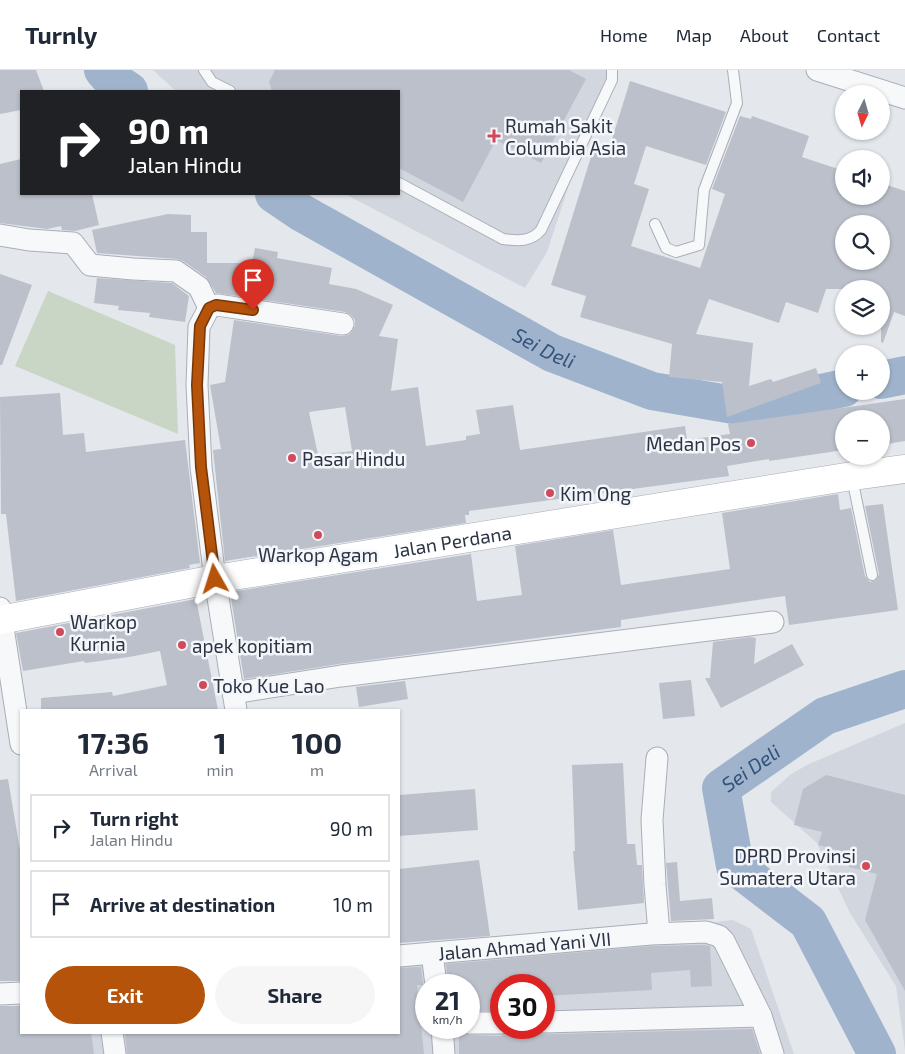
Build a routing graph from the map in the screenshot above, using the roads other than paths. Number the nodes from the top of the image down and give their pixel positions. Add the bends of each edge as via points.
1 (204, 70) edge
2 (612, 70) edge
3 (733, 70) edge
4 (817, 70) edge
5 (228, 90) edge
6 (905, 98) edge
7 (400, 184) edge
8 (655, 224) dead end
9 (0, 235) edge
10 (209, 308) junction
11 (343, 324) dead end
12 (905, 469) edge
13 (852, 476) junction
14 (872, 575) dead end
15 (215, 579) junction
16 (1, 616) edge
17 (773, 622) dead end
18 (235, 701) edge
19 (20, 738) edge
20 (657, 758) dead end
21 (655, 934) junction
22 (432, 953) junction
23 (400, 956) edge
24 (435, 974) edge
25 (20, 993) edge
26 (0, 994) edge
27 (761, 1016) junction
28 (555, 1022) edge
29 (112, 1034) edge
30 (443, 1039) edge
31 (114, 1054) edge
32 (444, 1054) edge
33 (773, 1054) edge

1 - 5 lane via 212,82
2 - 7 lane via 612,80 542,230 536,236 503,240
3 - 8 lane via 737,103 704,190 699,245 676,252 666,248
4 - 6 street
9 - 10 street via 73,243 90,265 176,271 199,288
10 - 11 street via 216,305
10 - 15 street via 200,326 197,385 201,467
12 - 13 main road, Jalan Perdana
13 - 14 lane
13 - 15 main road, Jalan Perdana
15 - 16 main road, Jalan Perdana
15 - 18 street
16 - 19 street
17 - 18 street via 341,676
20 - 21 street via 652,820
21 - 22 street, Jalan Ahmad Yani VII
21 - 27 street, Jalan Ahmad Yani VII via 706,932 719,936 724,940
22 - 23 street, Jalan Ahmad Yani VII
22 - 24 street
25 - 26 street
27 - 28 street
27 - 33 street, Jalan Ahmad Yani VII
29 - 31 street
30 - 32 street

